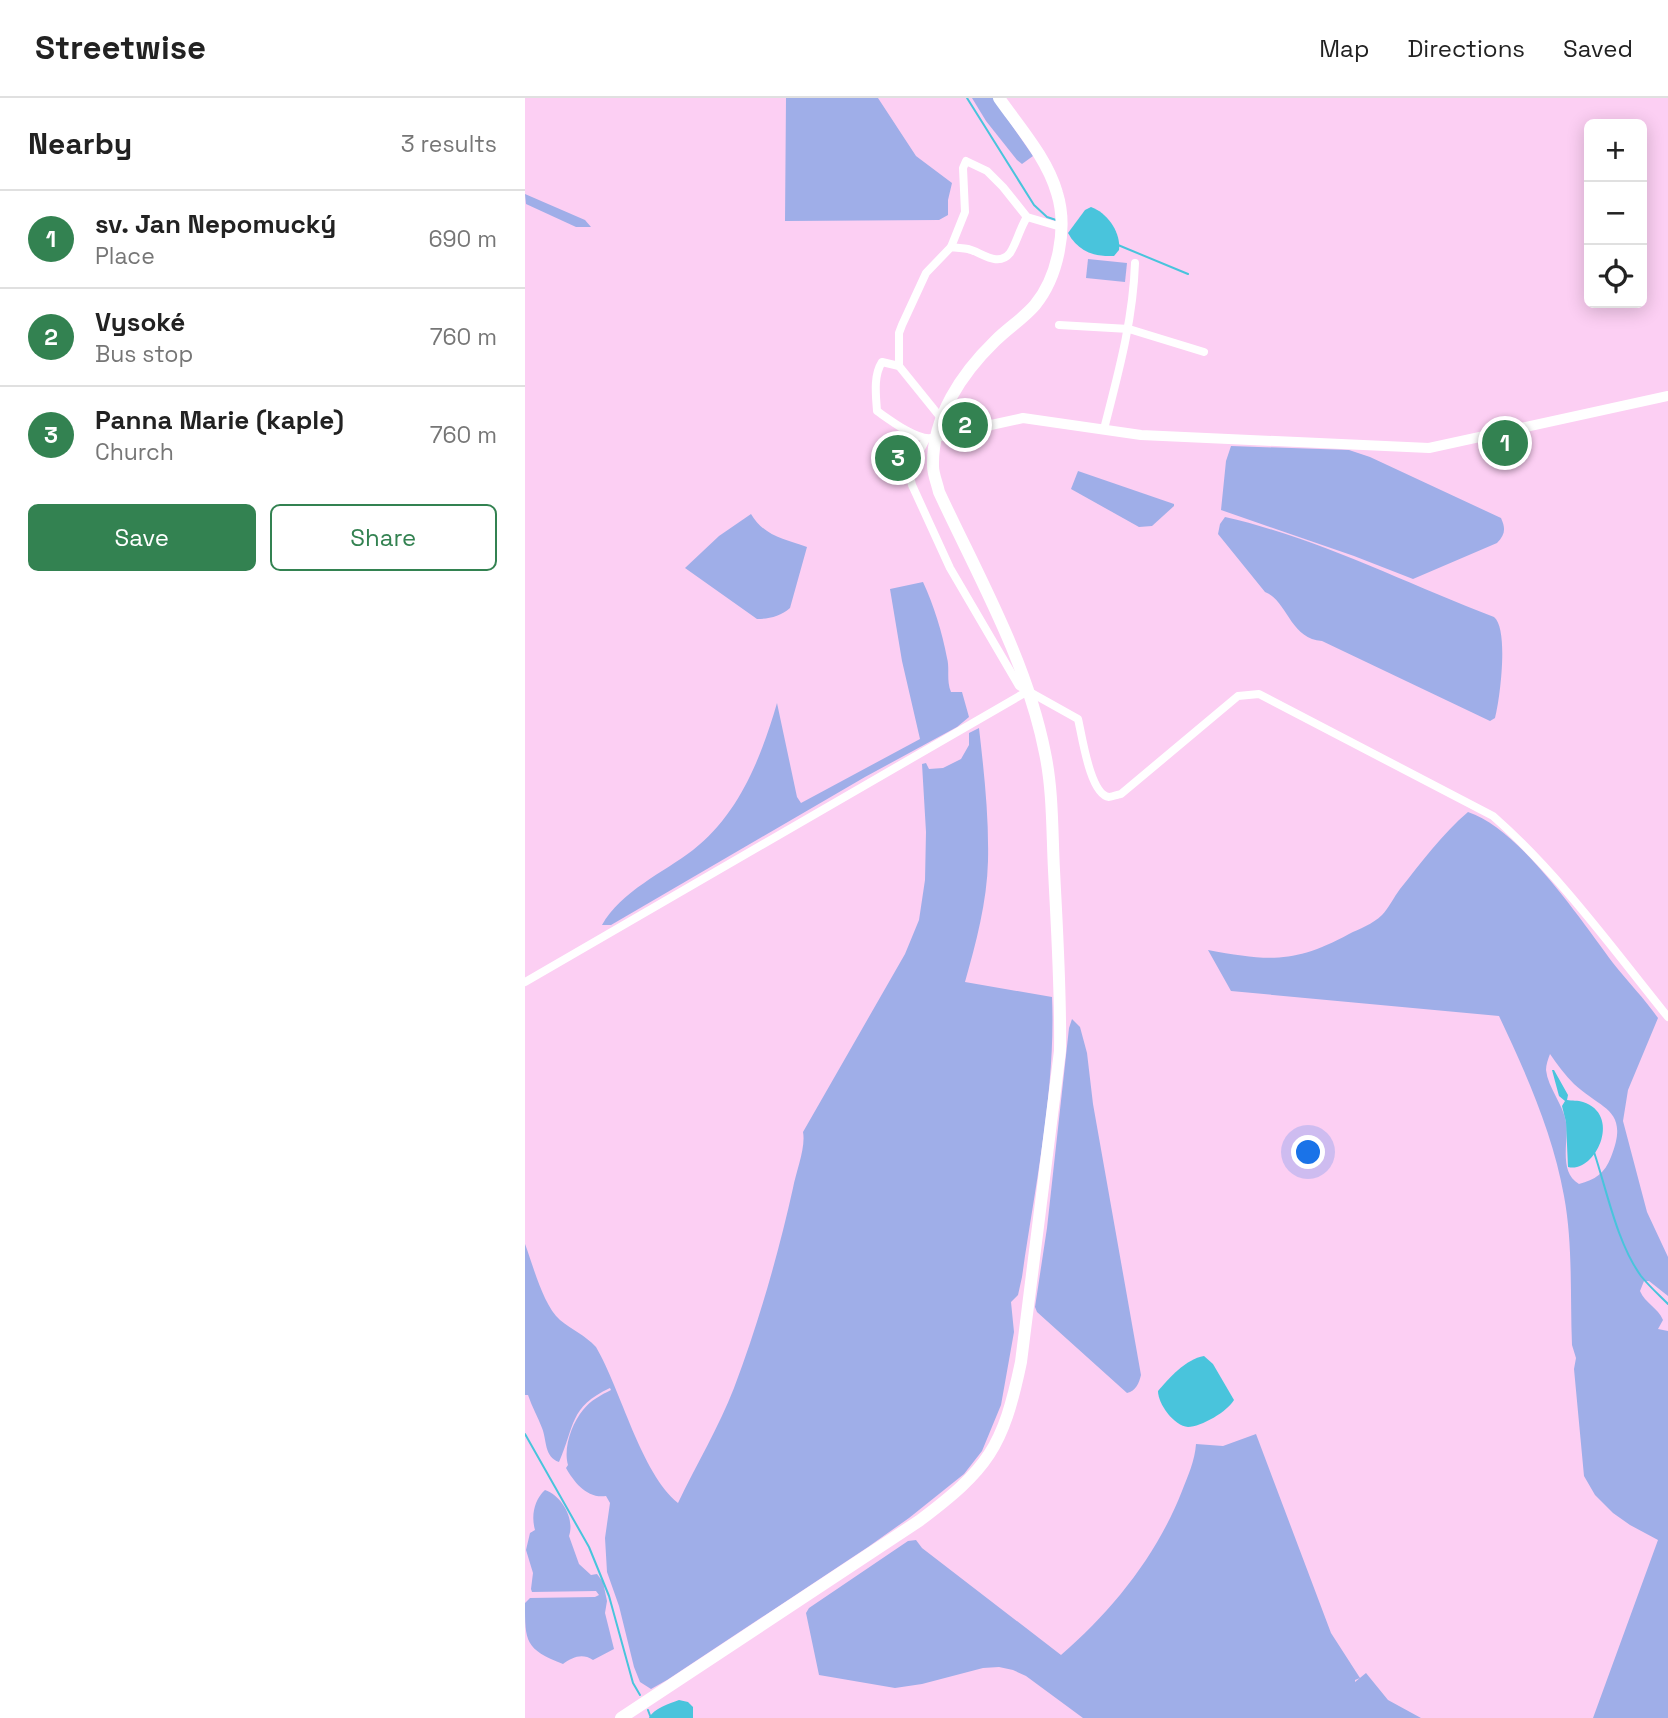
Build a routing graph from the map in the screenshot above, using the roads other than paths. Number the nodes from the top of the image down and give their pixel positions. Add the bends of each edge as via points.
1 (999, 98) edge
2 (1027, 217) junction
3 (1061, 228) junction
4 (951, 247) junction
5 (1135, 263) dead end
6 (1059, 325) dead end
7 (1129, 329) junction
8 (1204, 352) dead end
9 (899, 366) junction
10 (1668, 396) edge
11 (941, 418) junction
12 (1104, 429) junction
13 (931, 438) junction
14 (1028, 691) junction
15 (525, 982) edge
16 (1668, 1017) edge
17 (621, 1718) edge

1 - 3 main road via 1053,181
2 - 3 street
2 - 4 street via 1010,253 1003,258 993,260
2 - 4 street via 987,170 966,161 965,212
3 - 11 main road via 1054,268 1035,304 964,374
4 - 9 street via 926,273 912,300 899,333
5 - 7 street
6 - 7 street
7 - 8 street
7 - 12 street
9 - 11 street
9 - 13 street via 882,362 879,367 877,411 913,435
10 - 12 street via 1429,448 1141,435
11 - 13 main road
12 - 13 street via 1023,418
13 - 14 main road via 939,492
13 - 14 street via 909,471 912,485 950,568 1019,686
14 - 15 street
14 - 16 street via 1079,719 1093,780 1100,793 1109,797 1121,794 1238,696 1259,694 1277,702 1493,816 1553,876
14 - 17 main road via 1046,754 1050,795 1060,1051 1021,1362 1004,1428 974,1476 947,1500

